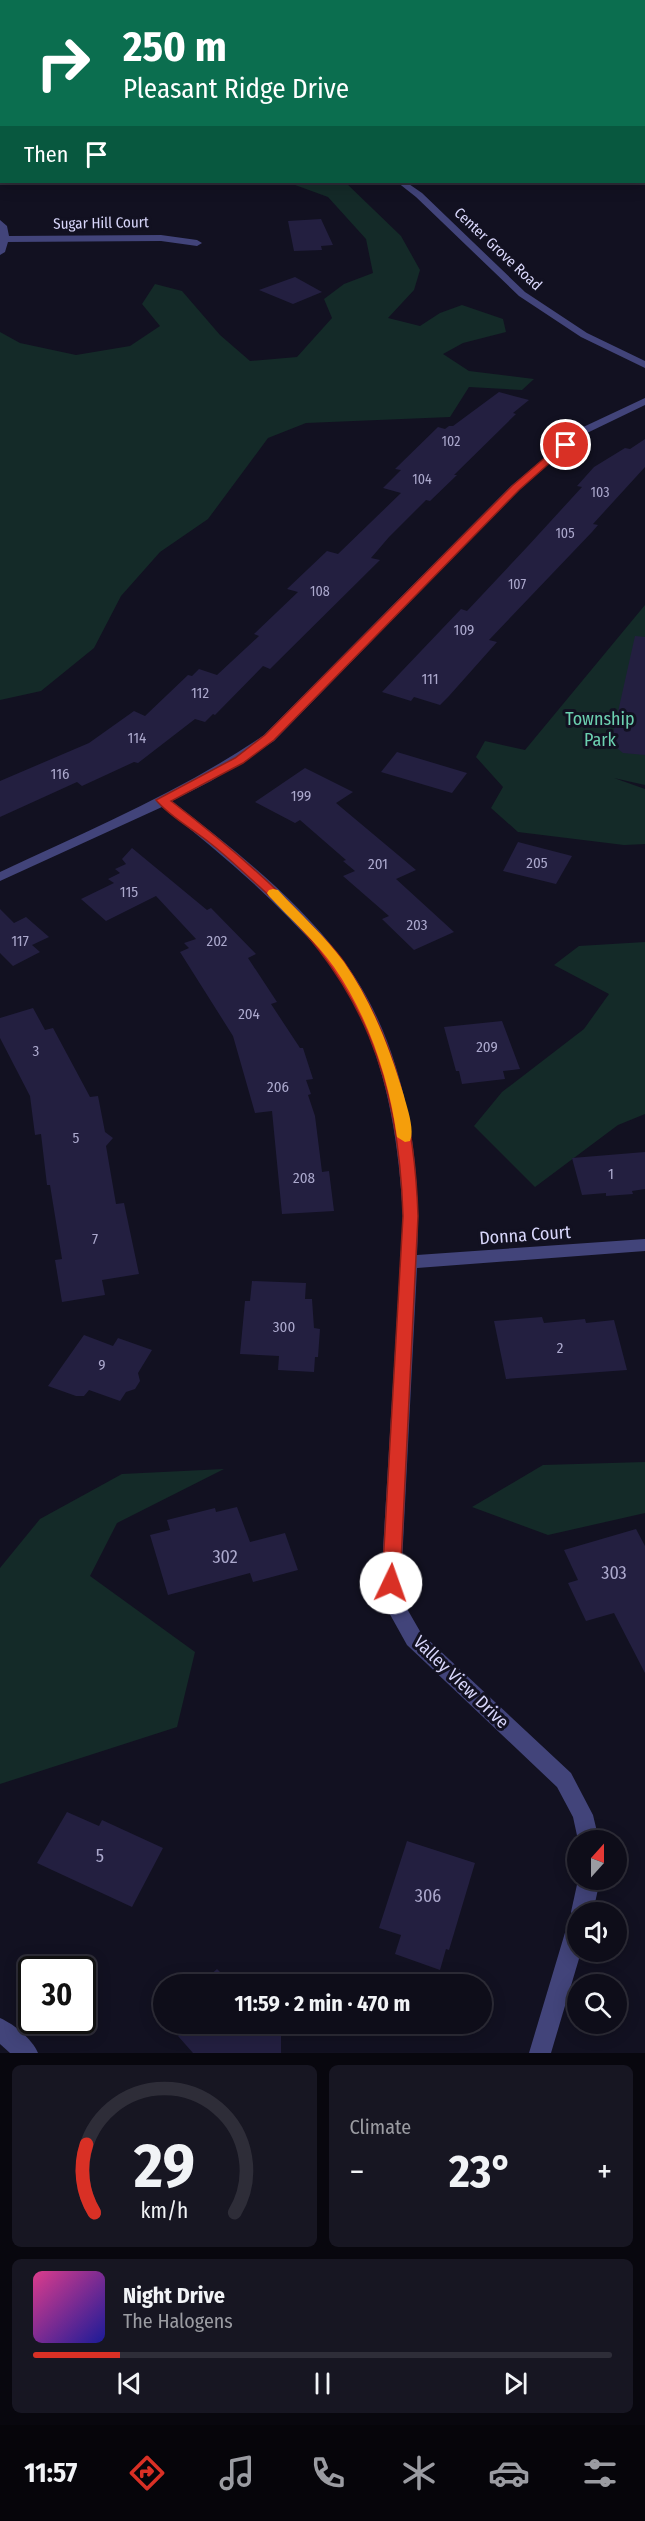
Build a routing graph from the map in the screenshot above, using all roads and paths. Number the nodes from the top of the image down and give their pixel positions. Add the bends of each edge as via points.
1 (402, 183) edge
2 (0, 223) edge
3 (5, 239) junction
4 (197, 243) dead end
5 (0, 252) edge
6 (645, 365) edge
7 (645, 401) edge
8 (162, 800) junction
9 (0, 877) edge
10 (645, 1245) edge
11 (408, 1262) junction
12 (586, 1830) edge
13 (567, 1962) edge
14 (0, 2029) edge
15 (27, 2053) edge
16 (540, 2053) edge

1 - 6 street, Center Grove Road via 522,294 584,335
2 - 3 street
3 - 4 street, Sugar Hill Court via 161,238
3 - 5 street
7 - 8 street via 583,431 548,458 270,738 239,760
8 - 9 street
8 - 11 street, Valley View Drive via 270,889 338,963 366,1012 387,1060 401,1112 409,1168
10 - 11 street, Donna Court
11 - 12 street, Valley View Drive via 391,1583 397,1609 414,1639 564,1780 583,1815
13 - 16 street
14 - 15 street

